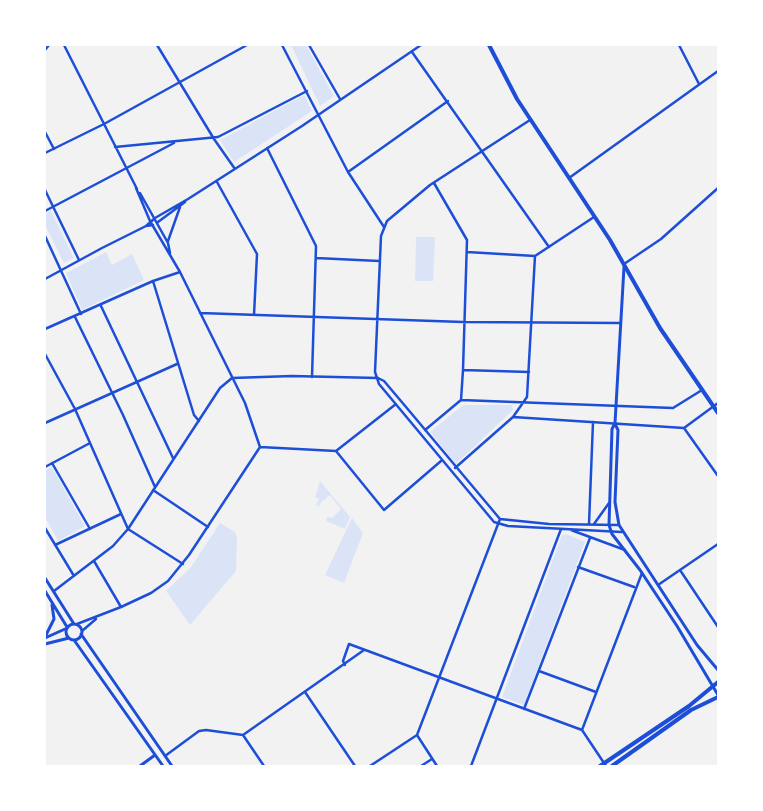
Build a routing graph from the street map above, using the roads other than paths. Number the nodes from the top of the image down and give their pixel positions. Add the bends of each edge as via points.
1 (49, 45) edge
2 (64, 45) edge
3 (157, 45) edge
4 (246, 45) edge
5 (282, 45) edge
6 (309, 45) edge
7 (421, 45) edge
8 (489, 45) edge
9 (679, 45) edge
10 (45, 50) edge
11 (412, 51) junction
12 (718, 71) edge
13 (180, 82) junction
14 (700, 84) junction
15 (307, 91) junction
16 (340, 100) junction
17 (448, 101) junction
18 (318, 114) junction
19 (530, 120) junction
20 (104, 124) junction
21 (45, 132) edge
22 (213, 138) junction
23 (175, 142) junction
24 (115, 147) junction
25 (267, 148) junction
26 (54, 149) junction
27 (481, 150) junction
28 (45, 152) edge
29 (235, 169) junction
30 (126, 170) junction
31 (348, 172) junction
32 (569, 178) junction
33 (217, 181) junction
34 (434, 183) junction
35 (136, 188) junction
36 (718, 188) edge
37 (45, 190) edge
38 (188, 199) junction
39 (181, 205) junction
40 (53, 207) junction
41 (45, 211) edge
42 (595, 216) junction
43 (155, 218) junction
44 (150, 221) junction
45 (157, 223) junction
46 (153, 225) junction
47 (146, 226) junction
48 (384, 228) junction
49 (45, 236) edge
50 (168, 243) junction
51 (549, 247) junction
52 (466, 252) junction
53 (171, 256) junction
54 (535, 256) junction
55 (316, 258) junction
56 (79, 260) junction
57 (379, 261) junction
58 (624, 264) junction
59 (61, 270) junction
60 (180, 272) junction
61 (45, 279) edge
62 (153, 281) junction
63 (100, 306) junction
64 (200, 313) junction
65 (81, 314) junction
66 (254, 315) junction
67 (313, 316) junction
68 (75, 317) junction
69 (376, 319) junction
70 (463, 322) junction
71 (530, 323) junction
72 (621, 323) junction
73 (45, 329) edge
74 (45, 354) edge
75 (177, 364) junction
76 (462, 370) junction
77 (529, 372) junction
78 (312, 377) junction
79 (232, 378) junction
80 (378, 378) junction
81 (135, 381) junction
82 (702, 390) junction
83 (112, 392) junction
84 (461, 400) junction
85 (524, 403) junction
86 (718, 403) edge
87 (396, 404) junction
88 (616, 406) junction
89 (713, 406) junction
90 (75, 409) junction
91 (718, 413) edge
92 (512, 417) junction
93 (199, 421) junction
94 (593, 422) junction
95 (45, 423) edge
96 (615, 423) junction
97 (684, 428) junction
98 (425, 430) junction
99 (90, 443) junction
100 (260, 447) junction
101 (336, 451) junction
102 (174, 459) junction
103 (441, 460) junction
104 (52, 463) junction
105 (45, 467) edge
106 (455, 468) junction
107 (718, 476) edge
108 (154, 489) junction
109 (609, 503) junction
110 (121, 514) junction
111 (500, 519) junction
112 (498, 524) junction
113 (589, 524) junction
114 (594, 524) junction
115 (608, 525) junction
116 (619, 525) junction
117 (208, 527) junction
118 (45, 528) edge
119 (90, 529) junction
120 (128, 529) junction
121 (561, 529) junction
122 (570, 530) junction
123 (610, 531) junction
124 (622, 532) junction
125 (590, 538) junction
126 (718, 544) edge
127 (55, 545) junction
128 (625, 550) junction
129 (94, 561) junction
130 (182, 564) junction
131 (578, 568) junction
132 (680, 570) junction
133 (642, 573) junction
134 (74, 576) junction
135 (45, 578) edge
136 (658, 586) junction
137 (634, 587) junction
138 (45, 591) edge
139 (54, 592) junction
140 (52, 602) junction
141 (122, 607) junction
142 (100, 616) junction
143 (76, 624) junction
144 (718, 627) edge
145 (67, 628) junction
146 (81, 632) junction
147 (45, 638) edge
148 (69, 638) junction
149 (74, 640) junction
150 (46, 644) edge
151 (45, 649) edge
152 (364, 650) junction
153 (345, 665) junction
154 (718, 670) edge
155 (539, 671) junction
156 (439, 679) junction
157 (718, 682) edge
158 (712, 686) junction
159 (305, 692) junction
160 (596, 692) junction
161 (718, 696) edge
162 (497, 700) junction
163 (524, 709) junction
164 (582, 730) junction
165 (243, 735) junction
166 (417, 735) junction
167 (155, 755) junction
168 (165, 756) junction
169 (432, 759) junction
170 (604, 765) edge
171 (140, 766) edge
172 (163, 766) edge
173 (172, 766) edge
174 (264, 766) edge
175 (355, 766) edge
176 (370, 766) edge
177 (421, 766) edge
178 (437, 766) edge
179 (471, 766) edge
180 (612, 766) edge

1 - 10 street
2 - 20 street
3 - 13 street
4 - 13 street
5 - 15 street
6 - 16 street
7 - 11 street
8 - 19 main road
9 - 14 street
11 - 16 street
11 - 17 street
12 - 14 street
13 - 20 street
13 - 22 street
14 - 32 street
15 - 18 street
15 - 22 street
16 - 18 street
17 - 27 street
17 - 31 street
18 - 25 street
18 - 31 street
19 - 27 street
19 - 32 main road
20 - 24 street
20 - 26 street
21 - 26 street
22 - 23 street
22 - 29 street
23 - 24 street
23 - 30 street
24 - 30 street
25 - 29 street
25 - 55 street via 314,240
26 - 28 street
27 - 34 street
27 - 51 street
29 - 33 street
30 - 35 street
30 - 40 street
31 - 48 street
32 - 42 main road
33 - 38 street
33 - 66 street via 257,254
34 - 48 street via 387,221
34 - 52 street via 467,240
35 - 43 street
35 - 44 street
36 - 58 street via 661,239
37 - 40 street
38 - 39 street
38 - 43 street
39 - 45 street
39 - 50 street
40 - 41 street
40 - 56 street
42 - 51 street
42 - 58 main road
43 - 44 street
43 - 45 street
44 - 46 street
44 - 47 street
45 - 46 street
45 - 50 street
46 - 47 street
46 - 53 street
47 - 56 street
48 - 57 street
49 - 59 street
50 - 53 street
51 - 54 street
52 - 54 street
52 - 70 street
53 - 60 street
54 - 71 street
55 - 57 street
55 - 67 street
56 - 59 street
57 - 69 street
58 - 72 street
58 - 82 main road via 660,328
59 - 61 street
59 - 65 street
60 - 62 street
60 - 64 street
62 - 63 street
62 - 75 street
63 - 65 street
63 - 81 street
64 - 66 street
64 - 79 street
65 - 68 street
66 - 67 street
67 - 69 street
67 - 78 street
68 - 73 street
68 - 83 street
69 - 70 street
69 - 80 street via 374,366
70 - 71 street
70 - 76 street
71 - 72 street
71 - 77 street
72 - 88 street
74 - 90 street
75 - 81 street
75 - 93 street via 194,415
76 - 77 street
76 - 84 street
77 - 85 street
78 - 79 street
78 - 80 street
79 - 93 street via 220,388
79 - 100 street via 245,403
80 - 87 street via 379,384
80 - 98 street
81 - 83 street
81 - 102 street
82 - 88 street via 673,408
82 - 89 main road
83 - 90 street
83 - 108 street
84 - 85 street
84 - 98 street
85 - 88 street
85 - 92 street
86 - 89 street
87 - 101 street
87 - 103 street
88 - 96 street
89 - 91 main road
89 - 97 street
90 - 95 street
90 - 99 street
92 - 94 street
92 - 106 street
93 - 102 street
94 - 96 street
94 - 113 street
96 - 97 street
96 - 109 street via 612,429
96 - 116 street via 618,430 615,502
97 - 107 street
98 - 106 street
99 - 104 street
99 - 110 street
100 - 101 street
100 - 117 street
101 - 103 street via 384,510
102 - 108 street
103 - 112 street via 490,519
104 - 105 street
104 - 119 street
106 - 111 street
108 - 117 street
108 - 120 street
109 - 114 street
109 - 115 street
110 - 119 street
110 - 120 street
111 - 112 street
111 - 113 street
112 - 121 street
112 - 156 street
113 - 114 street
114 - 115 street
115 - 116 street
115 - 123 street
116 - 124 street
117 - 130 street
118 - 127 street
119 - 127 street
120 - 129 street
120 - 130 street
121 - 122 street
121 - 162 street
122 - 123 street
122 - 125 street
123 - 124 street
123 - 128 street
124 - 136 street
125 - 128 street
125 - 131 street
126 - 132 street
127 - 134 street
128 - 133 street
129 - 134 street
129 - 141 street
130 - 141 street via 168,581
131 - 137 street
131 - 155 street
132 - 136 street
132 - 144 street
133 - 137 street
133 - 158 street via 693,650
134 - 139 street
135 - 139 street
136 - 154 street via 697,645
137 - 160 street
138 - 140 street
139 - 143 street
140 - 145 street
140 - 147 street via 54,619
141 - 142 street
142 - 143 street
142 - 146 street
143 - 145 street
143 - 146 street
145 - 147 street
145 - 148 street
146 - 149 street
146 - 168 street
148 - 149 street
148 - 150 street
149 - 167 street
150 - 151 street
152 - 153 street
152 - 153 street via 349,644 343,661
152 - 156 street
153 - 159 street
155 - 160 street
155 - 163 street
156 - 162 street
156 - 166 street
157 - 158 main road
158 - 161 street
158 - 170 main road via 689,706
159 - 165 street
159 - 175 street
160 - 164 street
161 - 180 main road via 691,710
162 - 163 street
162 - 179 street
163 - 164 street
164 - 170 street
165 - 168 street via 202,730
165 - 174 street
166 - 169 street
166 - 176 street
167 - 171 street
167 - 172 street
168 - 173 street
169 - 177 street
169 - 178 street

